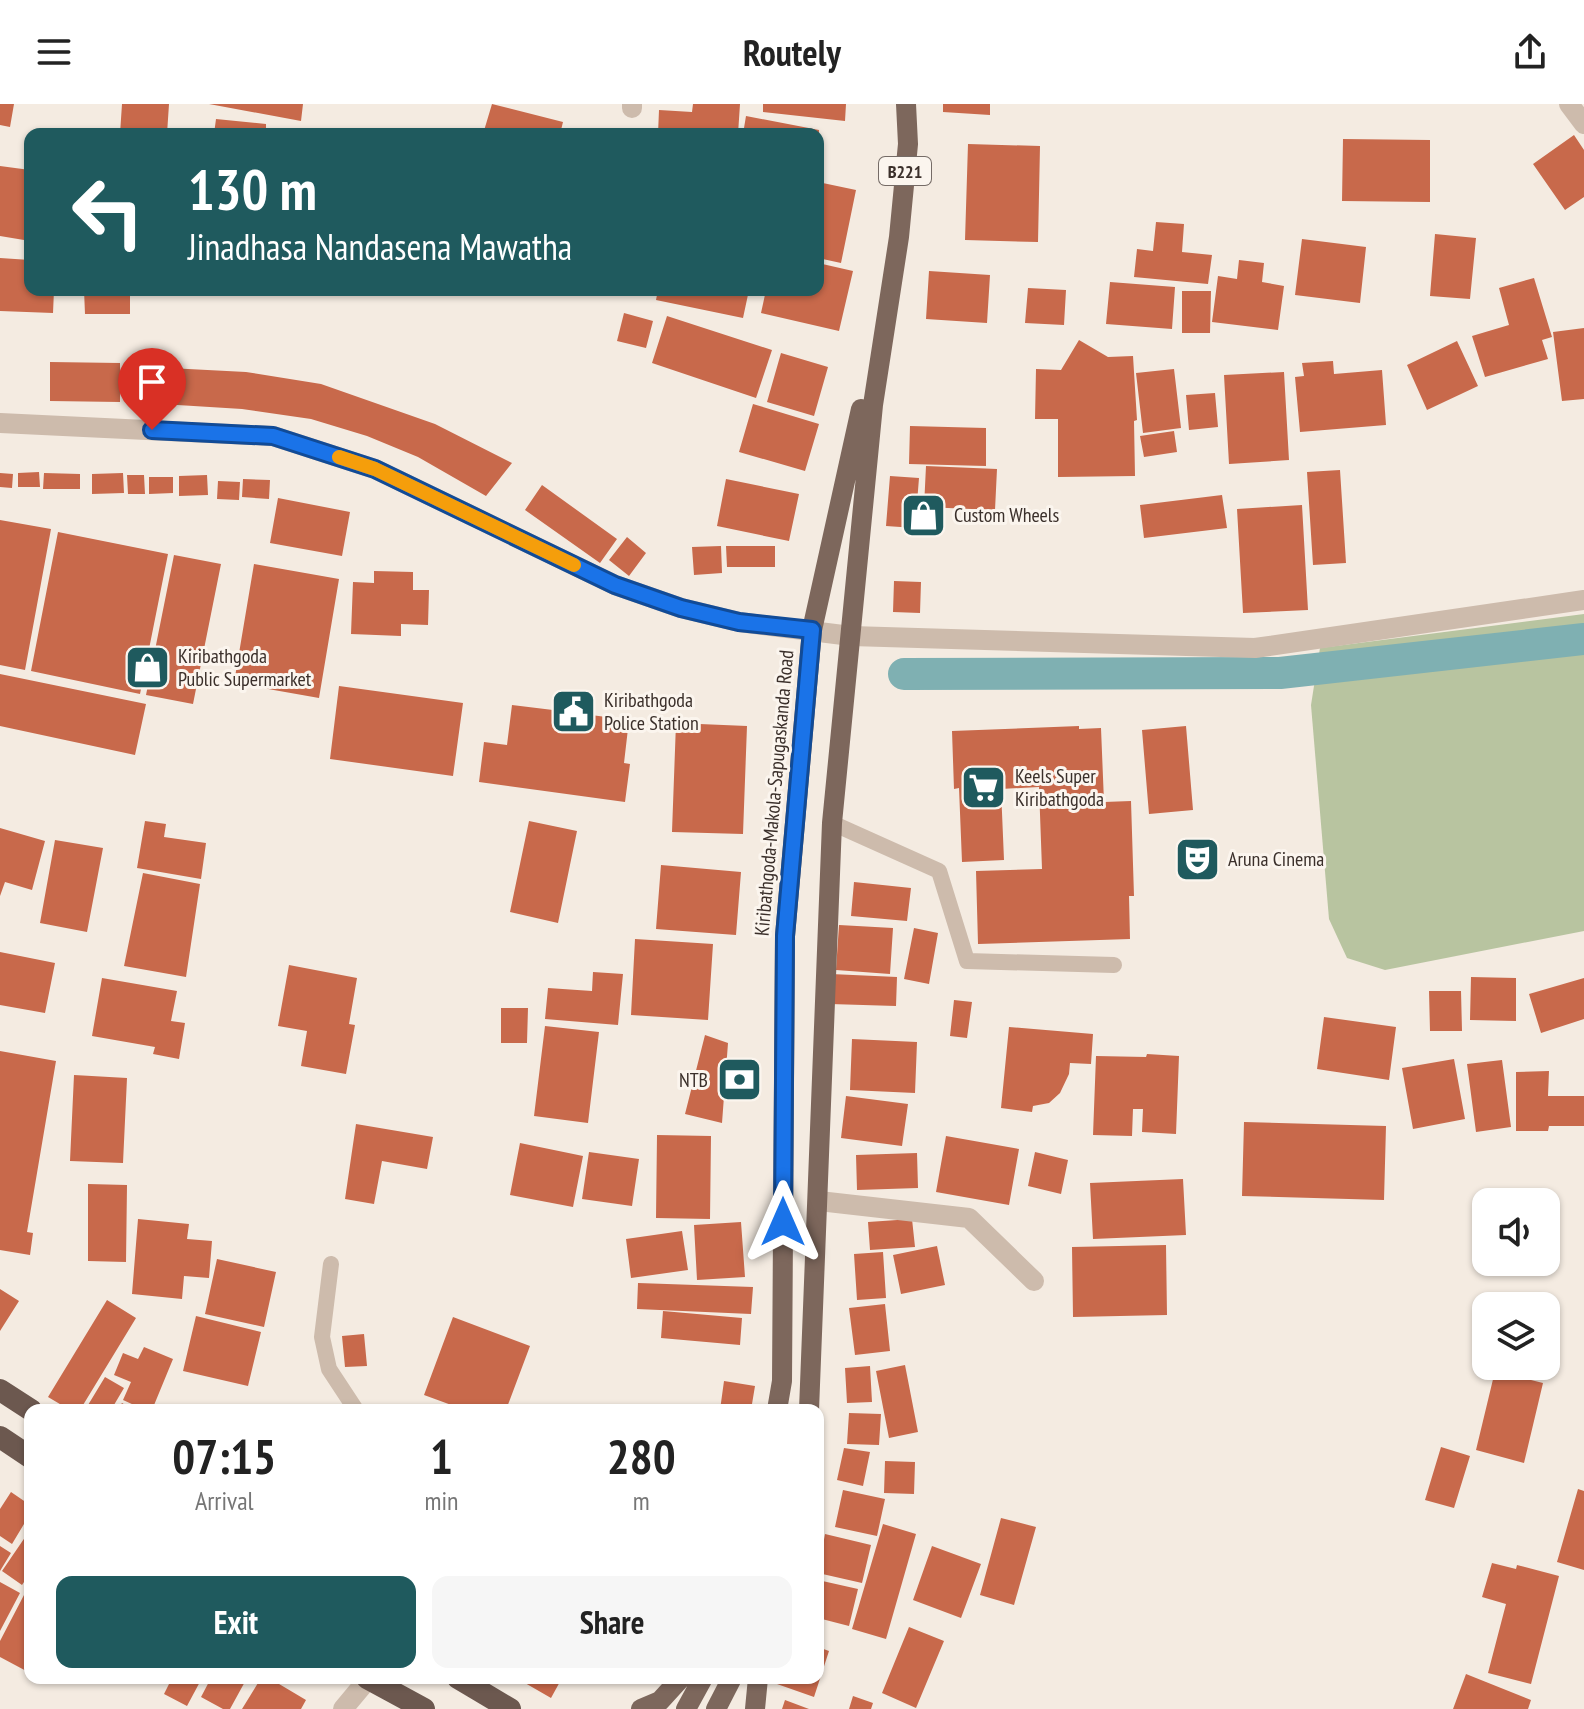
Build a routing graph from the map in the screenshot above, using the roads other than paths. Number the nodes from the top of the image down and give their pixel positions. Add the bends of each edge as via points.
1 (906, 104) edge
2 (1569, 104) edge
3 (1584, 124) edge
4 (899, 237) junction
5 (0, 423) edge
6 (1584, 600) edge
7 (812, 630) junction
8 (851, 636) junction
9 (832, 823) junction
10 (1114, 965) dead end
11 (819, 1201) junction
12 (331, 1264) dead end
13 (1034, 1281) dead end
14 (0, 1390) edge
15 (352, 1404) edge
16 (778, 1404) edge
17 (809, 1404) edge
18 (24, 1405) edge
19 (0, 1437) edge
20 (24, 1453) edge
21 (362, 1684) edge
22 (378, 1684) edge
23 (468, 1684) edge
24 (676, 1684) edge
25 (700, 1684) edge
26 (729, 1684) edge
27 (757, 1684) edge
28 (343, 1709) edge
29 (424, 1709) edge
30 (510, 1709) edge
31 (641, 1709) edge
32 (686, 1709) edge
33 (716, 1709) edge
34 (755, 1709) edge

1 - 4 main road, Kiribathgoda-Makola-Sapugaskanda Road / B221 via 908,144
2 - 3 street
4 - 7 main road, Kiribathgoda-Makola-Sapugaskanda Road / B221
4 - 8 main road, Kiribathgoda-Makola-Sapugaskanda Road / B221 via 873,405
5 - 7 street via 273,436 375,469 615,585 739,622
6 - 8 street via 1255,648
7 - 8 street
7 - 16 main road, Kiribathgoda-Makola-Sapugaskanda Road / B221 via 785,936
8 - 9 main road, Kiribathgoda-Makola-Sapugaskanda Road / B221
9 - 10 lane via 939,871 967,961
9 - 11 main road, Kiribathgoda-Makola-Sapugaskanda Road / B221
11 - 13 street via 969,1218
11 - 17 main road, Kiribathgoda-Makola-Sapugaskanda Road / B221
12 - 15 lane via 322,1337 329,1369
14 - 18 highway
19 - 20 highway
21 - 28 street
22 - 29 highway
23 - 30 highway
24 - 31 main road via 660,1701
25 - 32 main road
26 - 33 main road
27 - 34 main road

